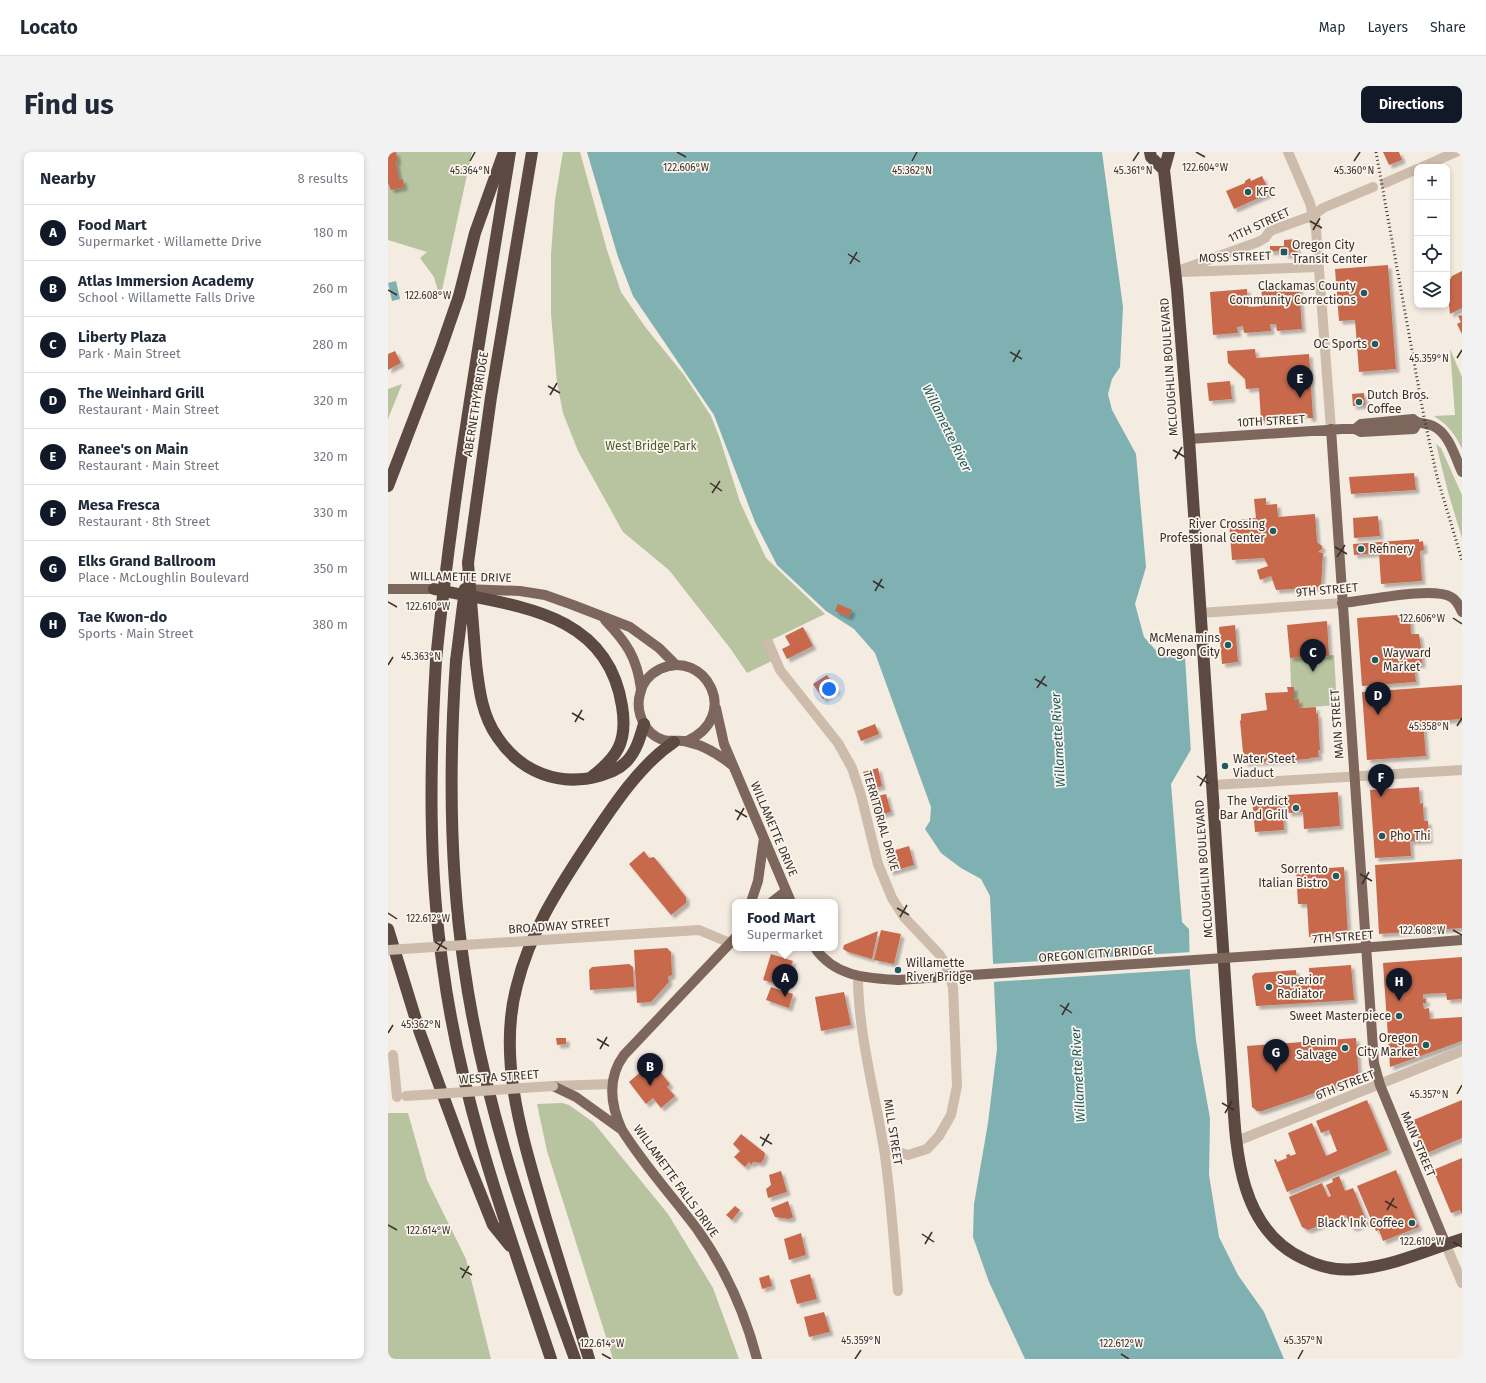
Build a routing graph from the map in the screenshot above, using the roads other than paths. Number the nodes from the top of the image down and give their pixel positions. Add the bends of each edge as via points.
1 (504, 152) edge
2 (510, 152) edge
3 (532, 152) edge
4 (1150, 152) edge
5 (1169, 152) edge
6 (1288, 152) edge
7 (1456, 152) edge
8 (1442, 155) edge
9 (1427, 164) edge
10 (1164, 170) junction
11 (1414, 170) edge
12 (1385, 182) dead end
13 (1373, 187) dead end
14 (1314, 215) junction
15 (1319, 267) junction
16 (1175, 272) junction
17 (1331, 429) junction
18 (1189, 438) junction
19 (1462, 472) edge
20 (388, 486) edge
21 (468, 563) junction
22 (388, 589) edge
23 (434, 589) junction
24 (1342, 603) junction
25 (1462, 612) edge
26 (1200, 616) junction
27 (602, 617) junction
28 (768, 642) dead end
29 (676, 665) junction
30 (641, 689) junction
31 (715, 704) junction
32 (644, 724) junction
33 (687, 741) junction
34 (674, 742) junction
35 (733, 766) junction
36 (1462, 770) edge
37 (1354, 776) junction
38 (590, 778) junction
39 (1212, 784) junction
40 (764, 838) junction
41 (786, 891) junction
42 (752, 899) edge
43 (776, 899) edge
44 (790, 899) edge
45 (388, 930) edge
46 (1462, 940) edge
47 (732, 941) edge
48 (1366, 949) junction
49 (388, 950) edge
50 (818, 951) edge
51 (1297, 953) joint
52 (858, 977) junction
53 (1462, 1051) edge
54 (393, 1055) dead end
55 (612, 1084) junction
56 (1380, 1085) junction
57 (553, 1086) junction
58 (397, 1097) edge
59 (622, 1130) junction
60 (1237, 1141) junction
61 (884, 1148) junction
62 (1462, 1240) edge
63 (1446, 1245) junction
64 (514, 1250) junction
65 (1462, 1283) edge
66 (898, 1291) dead end
67 (551, 1359) edge
68 (574, 1359) edge
69 (589, 1359) edge
70 (756, 1359) edge

1 - 20 highway via 475,232 459,296 442,348
2 - 64 highway, ABERNETHY BRIDGE, bridge via 445,569 436,660 431,831 433,879 443,968 456,1038 474,1117
3 - 21 highway, ABERNETHY BRIDGE via 491,397
4 - 10 highway via 1151,157
5 - 10 highway, MCLOUGHLIN BOULEVARD
6 - 14 street, MAIN STREET
7 - 8 street
8 - 9 street
10 - 16 highway, MCLOUGHLIN BOULEVARD
11 - 12 street
13 - 14 street, 11TH STREET via 1324,208
14 - 15 street, MAIN STREET
14 - 16 street, 11TH STREET via 1270,231 1258,242
15 - 16 street, MOSS STREET
15 - 17 street, MAIN STREET
16 - 18 highway, MCLOUGHLIN BOULEVARD
17 - 18 main road, 10TH STREET
17 - 19 main road, 10TH STREET via 1354,429 1361,432 1414,429 1421,424 1432,426 1443,434
17 - 24 main road, MAIN STREET
18 - 26 highway, MCLOUGHLIN BOULEVARD
21 - 38 highway, bridge via 480,694 488,719 498,738 524,766 550,777 567,780
21 - 68 highway, ABERNETHY BRIDGE, bridge via 456,661 452,747 451,820 456,907 465,974 483,1067 506,1158 533,1245
22 - 23 main road, WILLAMETTE DRIVE
23 - 27 main road, WILLAMETTE DRIVE via 490,588 531,592 563,601
23 - 38 highway via 546,614 573,628 600,652 619,688 624,737 619,750 608,765
24 - 25 main road, 9TH STREET via 1433,593 1447,595 1456,600
24 - 26 street, 9TH STREET
24 - 37 main road, MAIN STREET
26 - 39 highway, MCLOUGHLIN BOULEVARD
27 - 29 main road, WILLAMETTE DRIVE via 630,627 659,648
27 - 30 main road, WILLAMETTE DRIVE via 628,646 639,672
28 - 61 street, TERRITORIAL DRIVE via 780,670 838,743 852,768 878,864 892,898 904,917 939,954 953,988 957,1086 951,1115 939,1136 927,1149 908,1155
29 - 30 main road via 655,672
29 - 31 main road via 688,667 704,677 713,692
30 - 32 main road via 639,713
31 - 33 main road via 713,717 707,727 698,736
31 - 35 main road, WILLAMETTE DRIVE via 724,744
32 - 34 main road via 657,737
32 - 38 highway via 639,742 626,762 615,771
33 - 34 main road
33 - 35 main road via 711,750
34 - 69 highway via 650,761 603,822 538,924 516,986 512,1013 511,1070 518,1115
35 - 40 main road, WILLAMETTE DRIVE
36 - 37 street
37 - 39 street
37 - 48 main road, MAIN STREET
39 - 60 highway, MCLOUGHLIN BOULEVARD
40 - 41 main road, WILLAMETTE DRIVE
40 - 42 main road via 758,881
41 - 43 main road
41 - 44 main road, WILLAMETTE DRIVE
45 - 64 highway via 420,1033 465,1155 493,1225
46 - 48 main road, 7TH STREET
47 - 49 street, BROADWAY STREET, bridge via 699,930
47 - 55 main road, WILLAMETTE FALLS DRIVE via 624,1055 616,1068
48 - 51 main road, 7TH STREET
48 - 56 main road, MAIN STREET via 1374,1063
50 - 52 main road via 835,967
51 - 52 main road, OREGON CITY BRIDGE, bridge via 898,980
52 - 61 street, MILL STREET via 862,1022
53 - 56 street, 6TH STREET
54 - 58 street
55 - 57 street, WEST A STREET
55 - 59 main road, WILLAMETTE FALLS DRIVE via 614,1106
56 - 60 street, 6TH STREET
56 - 63 main road, MAIN STREET
57 - 58 street, WEST A STREET, bridge
57 - 59 main road via 576,1097
59 - 70 main road, WILLAMETTE FALLS DRIVE via 697,1230 718,1263 739,1304
60 - 63 highway, MCLOUGHLIN BOULEVARD via 1242,1175 1254,1210 1277,1241 1297,1256 1332,1268 1356,1269 1388,1263
61 - 66 street, MILL STREET
62 - 63 highway, MCLOUGHLIN BOULEVARD
63 - 65 street, MAIN STREET
64 - 67 highway, ABERNETHY BRIDGE

